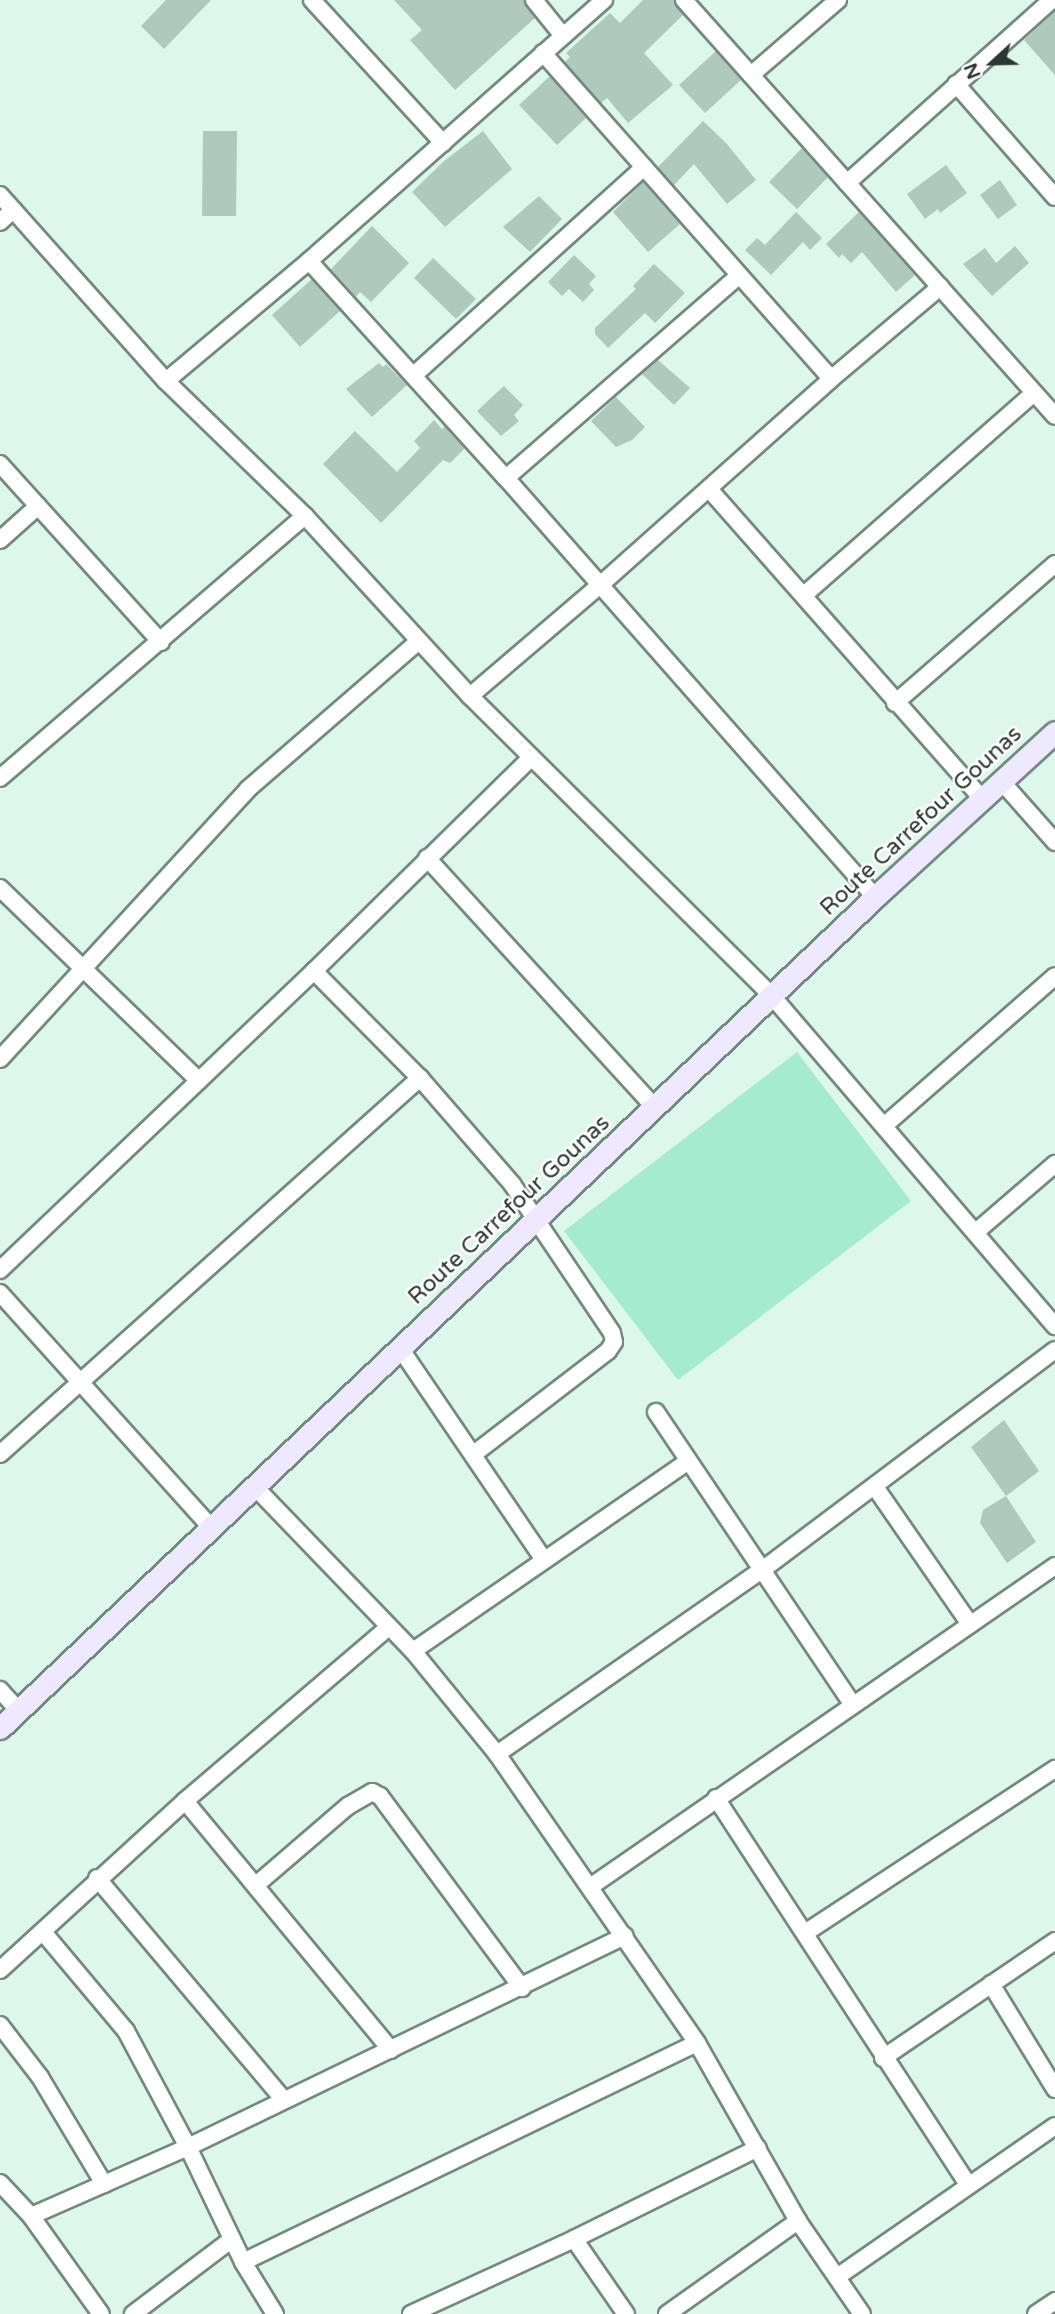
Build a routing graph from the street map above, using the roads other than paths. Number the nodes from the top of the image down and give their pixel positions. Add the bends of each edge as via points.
1 (312, 0) edge
2 (534, 0) edge
3 (604, 0) edge
4 (684, 0) edge
5 (838, 0) edge
6 (1052, 0) edge
7 (563, 36) junction
8 (543, 54) junction
9 (751, 75) junction
10 (956, 84) junction
11 (443, 143) junction
12 (644, 167) junction
13 (847, 183) junction
14 (0, 195) edge
15 (1055, 197) edge
16 (13, 210) junction
17 (0, 222) edge
18 (309, 261) junction
19 (738, 276) junction
20 (940, 287) junction
21 (414, 374) junction
22 (831, 379) junction
23 (166, 381) junction
24 (1034, 393) junction
25 (1055, 416) edge
26 (0, 464) edge
27 (506, 478) junction
28 (709, 489) junction
29 (38, 506) junction
30 (304, 516) junction
31 (0, 540) edge
32 (1055, 564) edge
33 (599, 586) junction
34 (804, 596) junction
35 (419, 641) junction
36 (161, 642) junction
37 (470, 696) junction
38 (895, 703) junction
39 (1055, 732) edge
40 (531, 758) junction
41 (0, 778) edge
42 (1002, 782) junction
43 (983, 800) junction
44 (1055, 842) edge
45 (427, 858) junction
46 (0, 888) edge
47 (875, 897) junction
48 (83, 971) junction
49 (314, 971) junction
50 (1055, 976) edge
51 (772, 996) junction
52 (1, 1057) edge
53 (420, 1078) junction
54 (199, 1081) junction
55 (655, 1108) junction
56 (885, 1125) junction
57 (1055, 1164) edge
58 (538, 1219) junction
59 (976, 1231) junction
60 (0, 1270) edge
61 (0, 1293) edge
62 (1055, 1326) edge
63 (400, 1348) junction
64 (1055, 1350) edge
65 (81, 1380) junction
66 (656, 1412) dead end
67 (0, 1454) edge
68 (474, 1454) junction
69 (688, 1461) junction
70 (255, 1487) junction
71 (875, 1487) junction
72 (211, 1527) junction
73 (544, 1560) junction
74 (1054, 1567) edge
75 (762, 1570) junction
76 (970, 1624) junction
77 (388, 1627) junction
78 (413, 1651) junction
79 (0, 1690) edge
80 (852, 1704) junction
81 (19, 1711) junction
82 (0, 1728) edge
83 (497, 1754) junction
84 (1055, 1769) edge
85 (716, 1798) junction
86 (185, 1801) junction
87 (97, 1878) junction
88 (256, 1885) junction
89 (590, 1887) junction
90 (43, 1932) junction
91 (804, 1933) junction
92 (625, 1936) junction
93 (1055, 1941) edge
94 (0, 1970) edge
95 (991, 1984) junction
96 (523, 1988) junction
97 (0, 2025) edge
98 (696, 2043) junction
99 (391, 2050) junction
100 (883, 2058) junction
101 (1055, 2090) edge
102 (284, 2100) junction
103 (1055, 2126) edge
104 (188, 2147) junction
105 (758, 2148) junction
106 (0, 2183) edge
107 (104, 2184) junction
108 (968, 2184) junction
109 (31, 2216) junction
110 (798, 2221) junction
111 (232, 2239) junction
112 (574, 2239) junction
113 (243, 2262) junction
114 (837, 2277) junction
115 (669, 2313) edge
116 (102, 2314) edge
117 (133, 2314) edge
118 (275, 2314) edge
119 (411, 2314) edge
120 (626, 2314) edge
121 (862, 2314) edge

1 - 11 street
2 - 7 street
3 - 7 street
4 - 9 street
5 - 9 street
6 - 10 street
7 - 8 street
8 - 11 street
8 - 12 street
9 - 13 street
10 - 13 street
10 - 15 street
11 - 18 street
12 - 19 street
12 - 21 street
13 - 20 street
14 - 16 street
16 - 17 street
16 - 23 street
18 - 21 street
18 - 23 street
19 - 22 street
19 - 27 street
20 - 22 street
20 - 24 street
21 - 27 street
22 - 28 street
23 - 30 street
24 - 25 street
24 - 34 street
26 - 29 street
27 - 33 street
28 - 33 street
28 - 34 street
29 - 31 street
29 - 36 street
30 - 35 street
30 - 36 street
32 - 38 street
33 - 37 street
33 - 47 street
34 - 38 street
35 - 37 street
35 - 48 street via 248,789
36 - 41 street
37 - 40 street
38 - 43 street
39 - 42 main road, Route Carrefour Gounas
40 - 45 street
40 - 51 street
42 - 43 main road, Route Carrefour Gounas
42 - 44 street
43 - 47 main road, Route Carrefour Gounas
45 - 49 street
45 - 55 street
46 - 48 street
47 - 51 main road, Route Carrefour Gounas
48 - 52 street
48 - 54 street
49 - 53 street
49 - 54 street
50 - 56 street
51 - 55 main road, Route Carrefour Gounas
51 - 56 street
53 - 58 street
53 - 65 street
54 - 60 street
55 - 58 main road, Route Carrefour Gounas
56 - 59 street
57 - 59 street
58 - 63 main road, Route Carrefour Gounas
58 - 68 street via 614,1342
59 - 62 street
61 - 65 street
63 - 68 street
63 - 70 main road, Route Carrefour Gounas
64 - 71 street
65 - 67 street
65 - 72 street
66 - 69 street
68 - 73 street
69 - 73 street
69 - 75 street
70 - 72 main road, Route Carrefour Gounas
70 - 77 street
71 - 75 street
71 - 76 street
72 - 81 main road, Route Carrefour Gounas
73 - 78 street
74 - 76 street
75 - 80 street
75 - 83 street
76 - 80 street
77 - 78 street
77 - 86 street
78 - 83 street
79 - 81 street
80 - 85 street
81 - 82 main road, Route Carrefour Gounas
83 - 89 street
84 - 91 street
85 - 89 street
85 - 91 street
86 - 87 street
86 - 88 street
87 - 90 street
87 - 102 street
88 - 96 street via 348,1806 372,1792 380,1796
88 - 99 street
89 - 92 street
90 - 94 street
90 - 104 street via 126,2031
91 - 100 street
92 - 96 street
92 - 98 street
93 - 95 street
95 - 100 street
95 - 101 street
96 - 99 street
97 - 107 street via 40,2077
98 - 105 street
98 - 113 street
99 - 102 street
100 - 108 street
102 - 104 street
103 - 108 street
104 - 107 street
104 - 111 street
105 - 110 street
105 - 112 street
106 - 109 street
107 - 109 street
108 - 114 street
109 - 116 street
110 - 114 street
110 - 115 street
111 - 113 street
111 - 117 street
112 - 119 street
112 - 120 street
113 - 118 street
114 - 121 street

